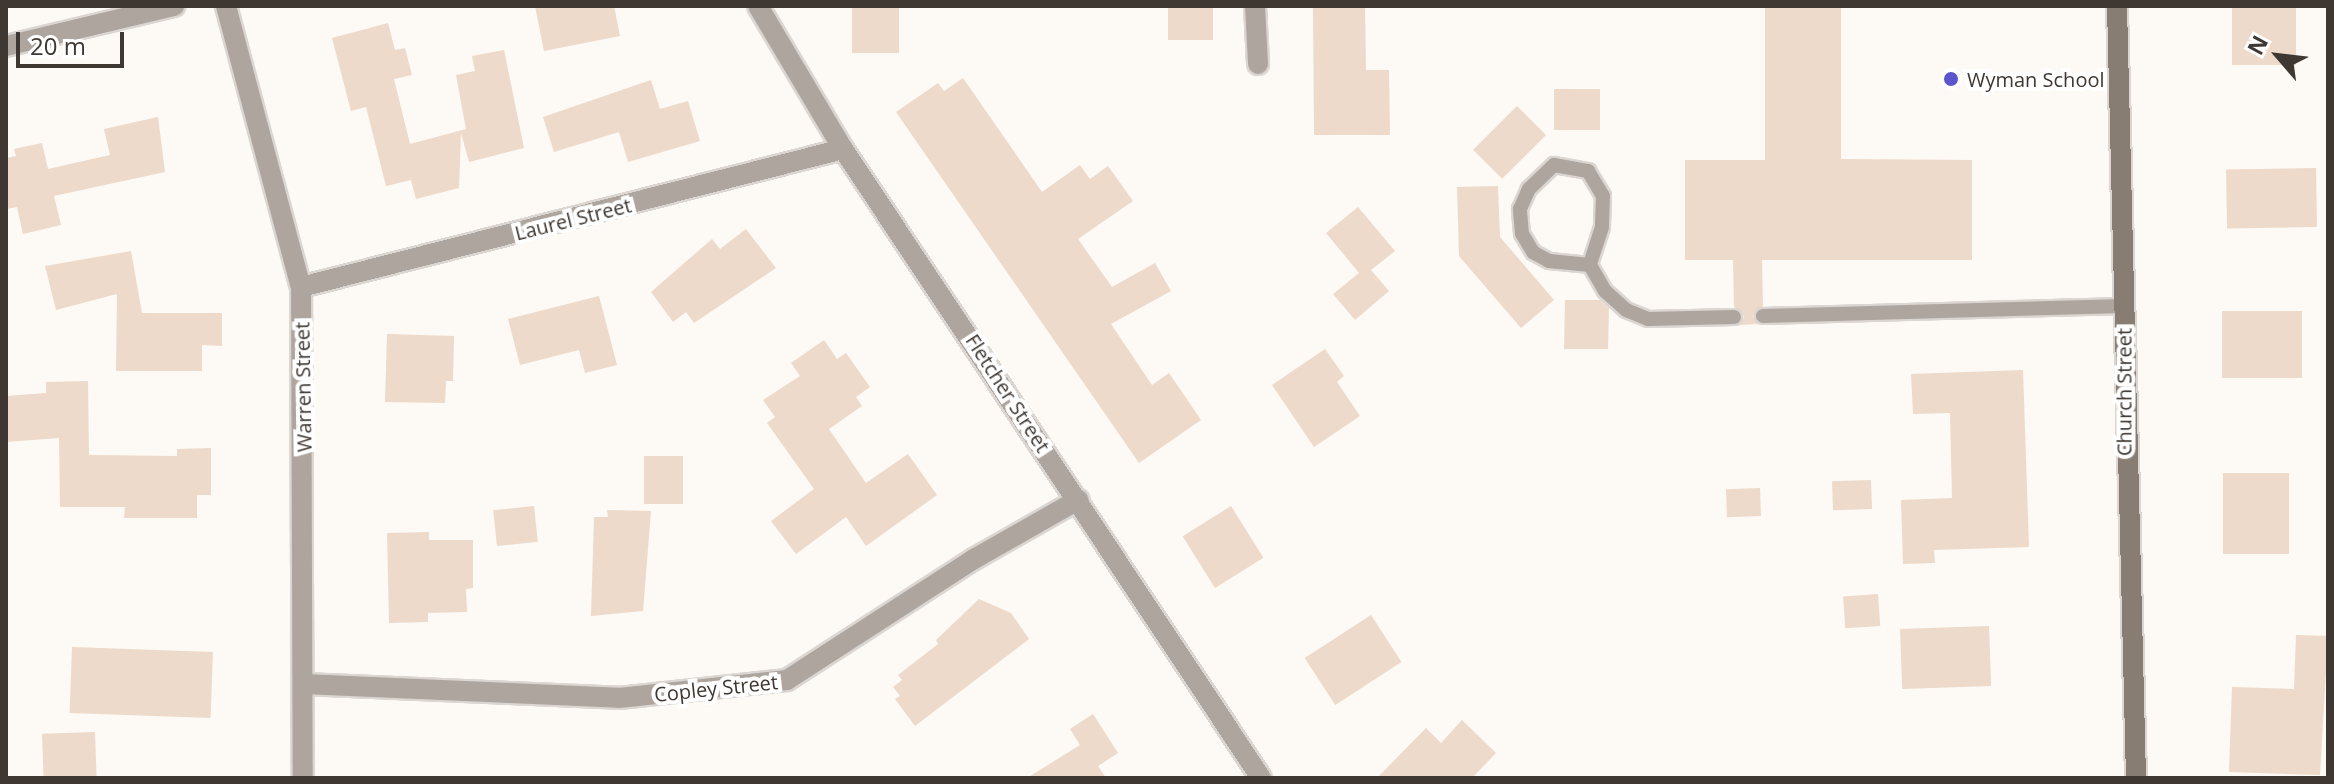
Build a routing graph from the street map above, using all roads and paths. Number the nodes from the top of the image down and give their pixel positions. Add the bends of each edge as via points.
1 (174, 6) edge
2 (226, 6) edge
3 (1255, 6) edge
4 (2117, 6) edge
5 (765, 11) edge
6 (6, 46) edge
7 (1258, 64) dead end
8 (843, 149) junction
9 (1590, 265) junction
10 (301, 287) junction
11 (2123, 306) junction
12 (1763, 316) dead end
13 (1734, 317) dead end
14 (1078, 500) junction
15 (304, 684) junction
16 (303, 778) edge
17 (1261, 778) edge
18 (2136, 778) edge

1 - 6 street
2 - 10 street, Warren Street
3 - 7 street
4 - 11 main road, Church Street
5 - 8 street, Fletcher Street
8 - 10 street, Laurel Street
8 - 14 street, Fletcher Street
9 - 9 lane via 1602,227 1603,196 1588,171 1554,165 1529,189 1520,209 1522,234 1533,252 1549,261
9 - 13 lane via 1605,291 1626,310 1648,319
10 - 15 street, Warren Street
11 - 12 lane
11 - 18 main road, Church Street
14 - 15 street, Copley Street via 974,559 787,680 619,698
14 - 17 street, Fletcher Street
15 - 16 street, Warren Street

